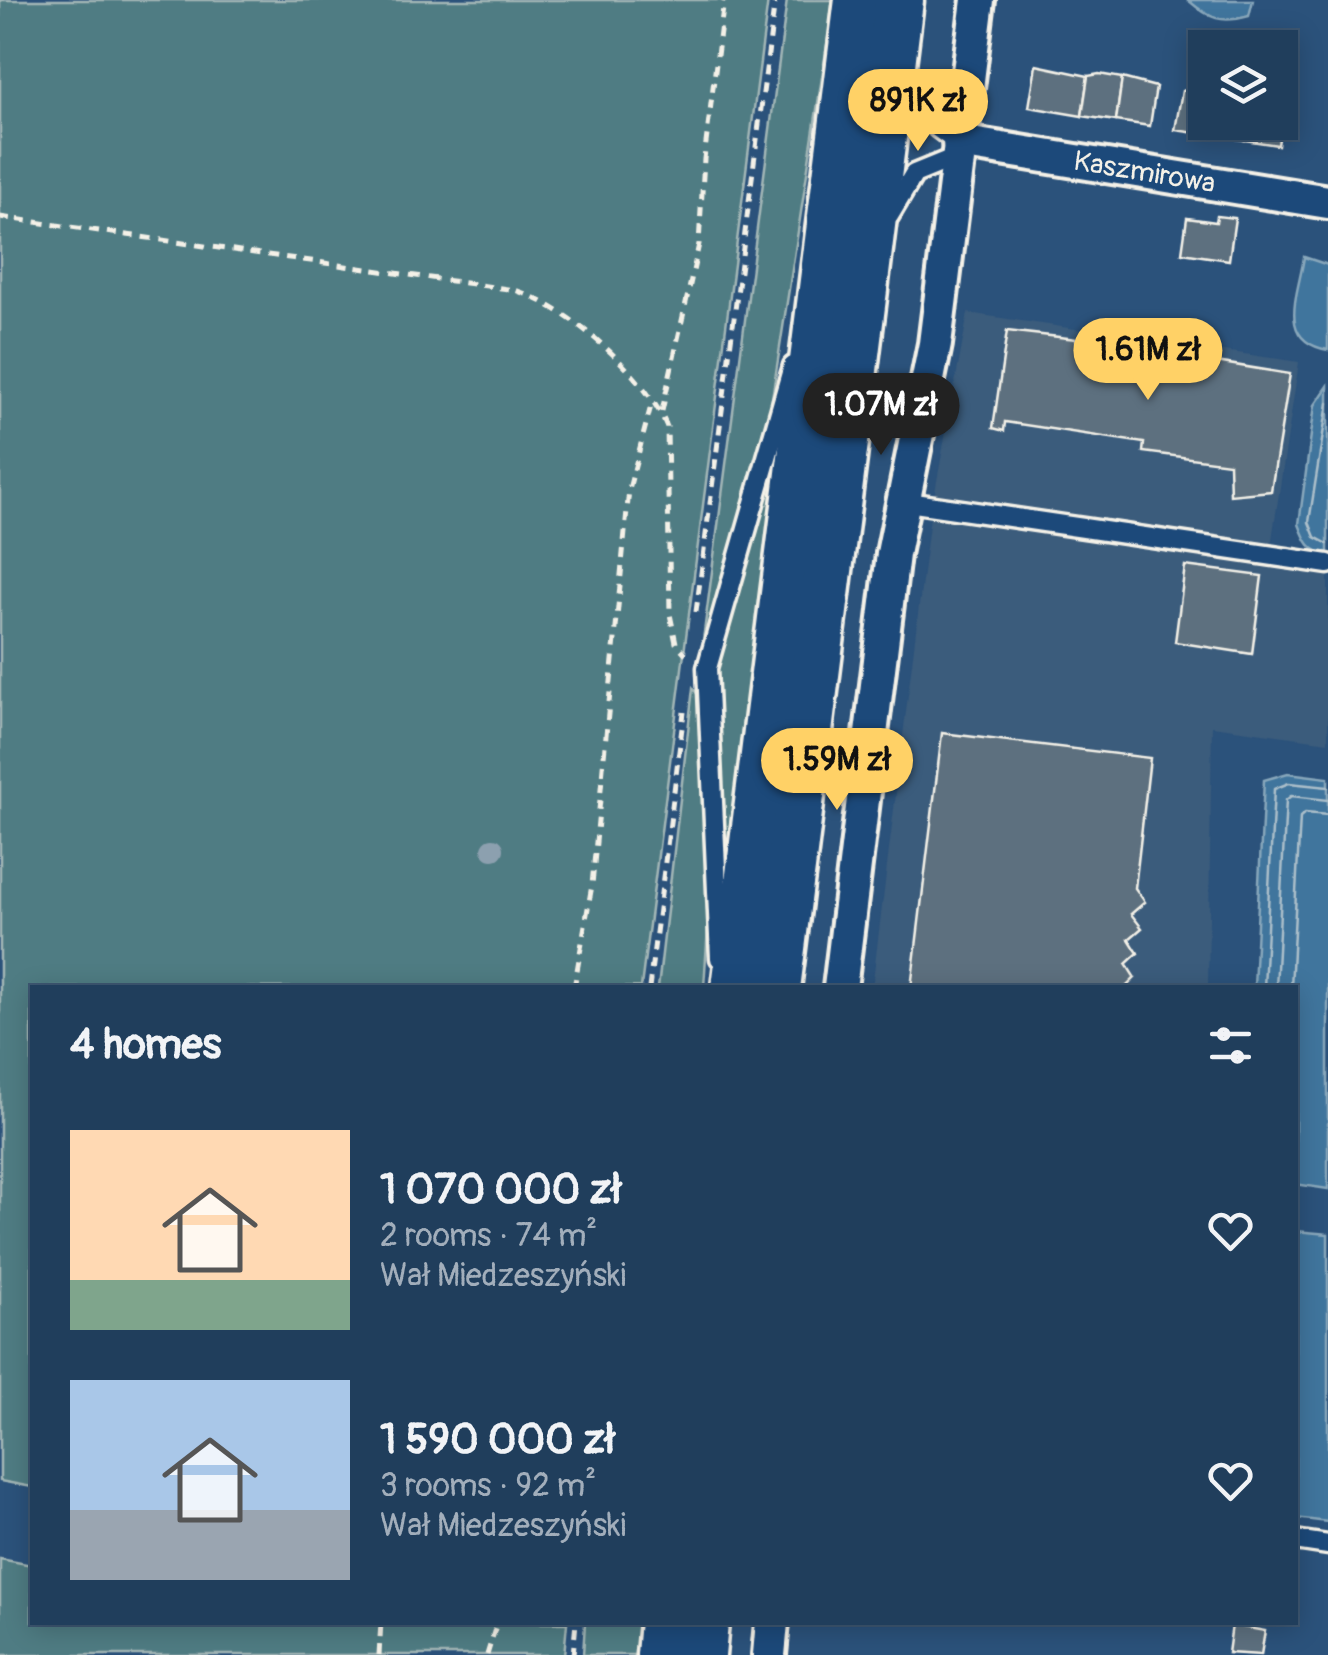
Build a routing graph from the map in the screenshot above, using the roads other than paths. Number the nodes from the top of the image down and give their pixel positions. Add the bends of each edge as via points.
1 (978, 0) edge
2 (884, 8) edge
3 (958, 149) junction
4 (1328, 202) edge
5 (828, 246) junction
6 (864, 276) junction
7 (901, 501) junction
8 (1328, 564) edge
9 (721, 985) edge
10 (736, 985) edge
11 (776, 985) edge
12 (840, 985) edge
13 (1298, 1540) edge
14 (1328, 1544) edge
15 (664, 1625) edge
16 (704, 1625) edge
17 (772, 1625) edge
18 (661, 1655) edge
19 (701, 1655) edge
20 (769, 1655) edge

1 - 3 street
2 - 3 lane via 920,111
2 - 5 main road
2 - 6 main road
3 - 4 street, Kaszmirowa
3 - 6 lane via 914,174
3 - 7 street via 935,344
5 - 9 lane via 707,668
5 - 10 main road
6 - 11 main road
7 - 8 lane
7 - 12 street
13 - 14 lane
15 - 18 main road
16 - 19 main road
17 - 20 street

